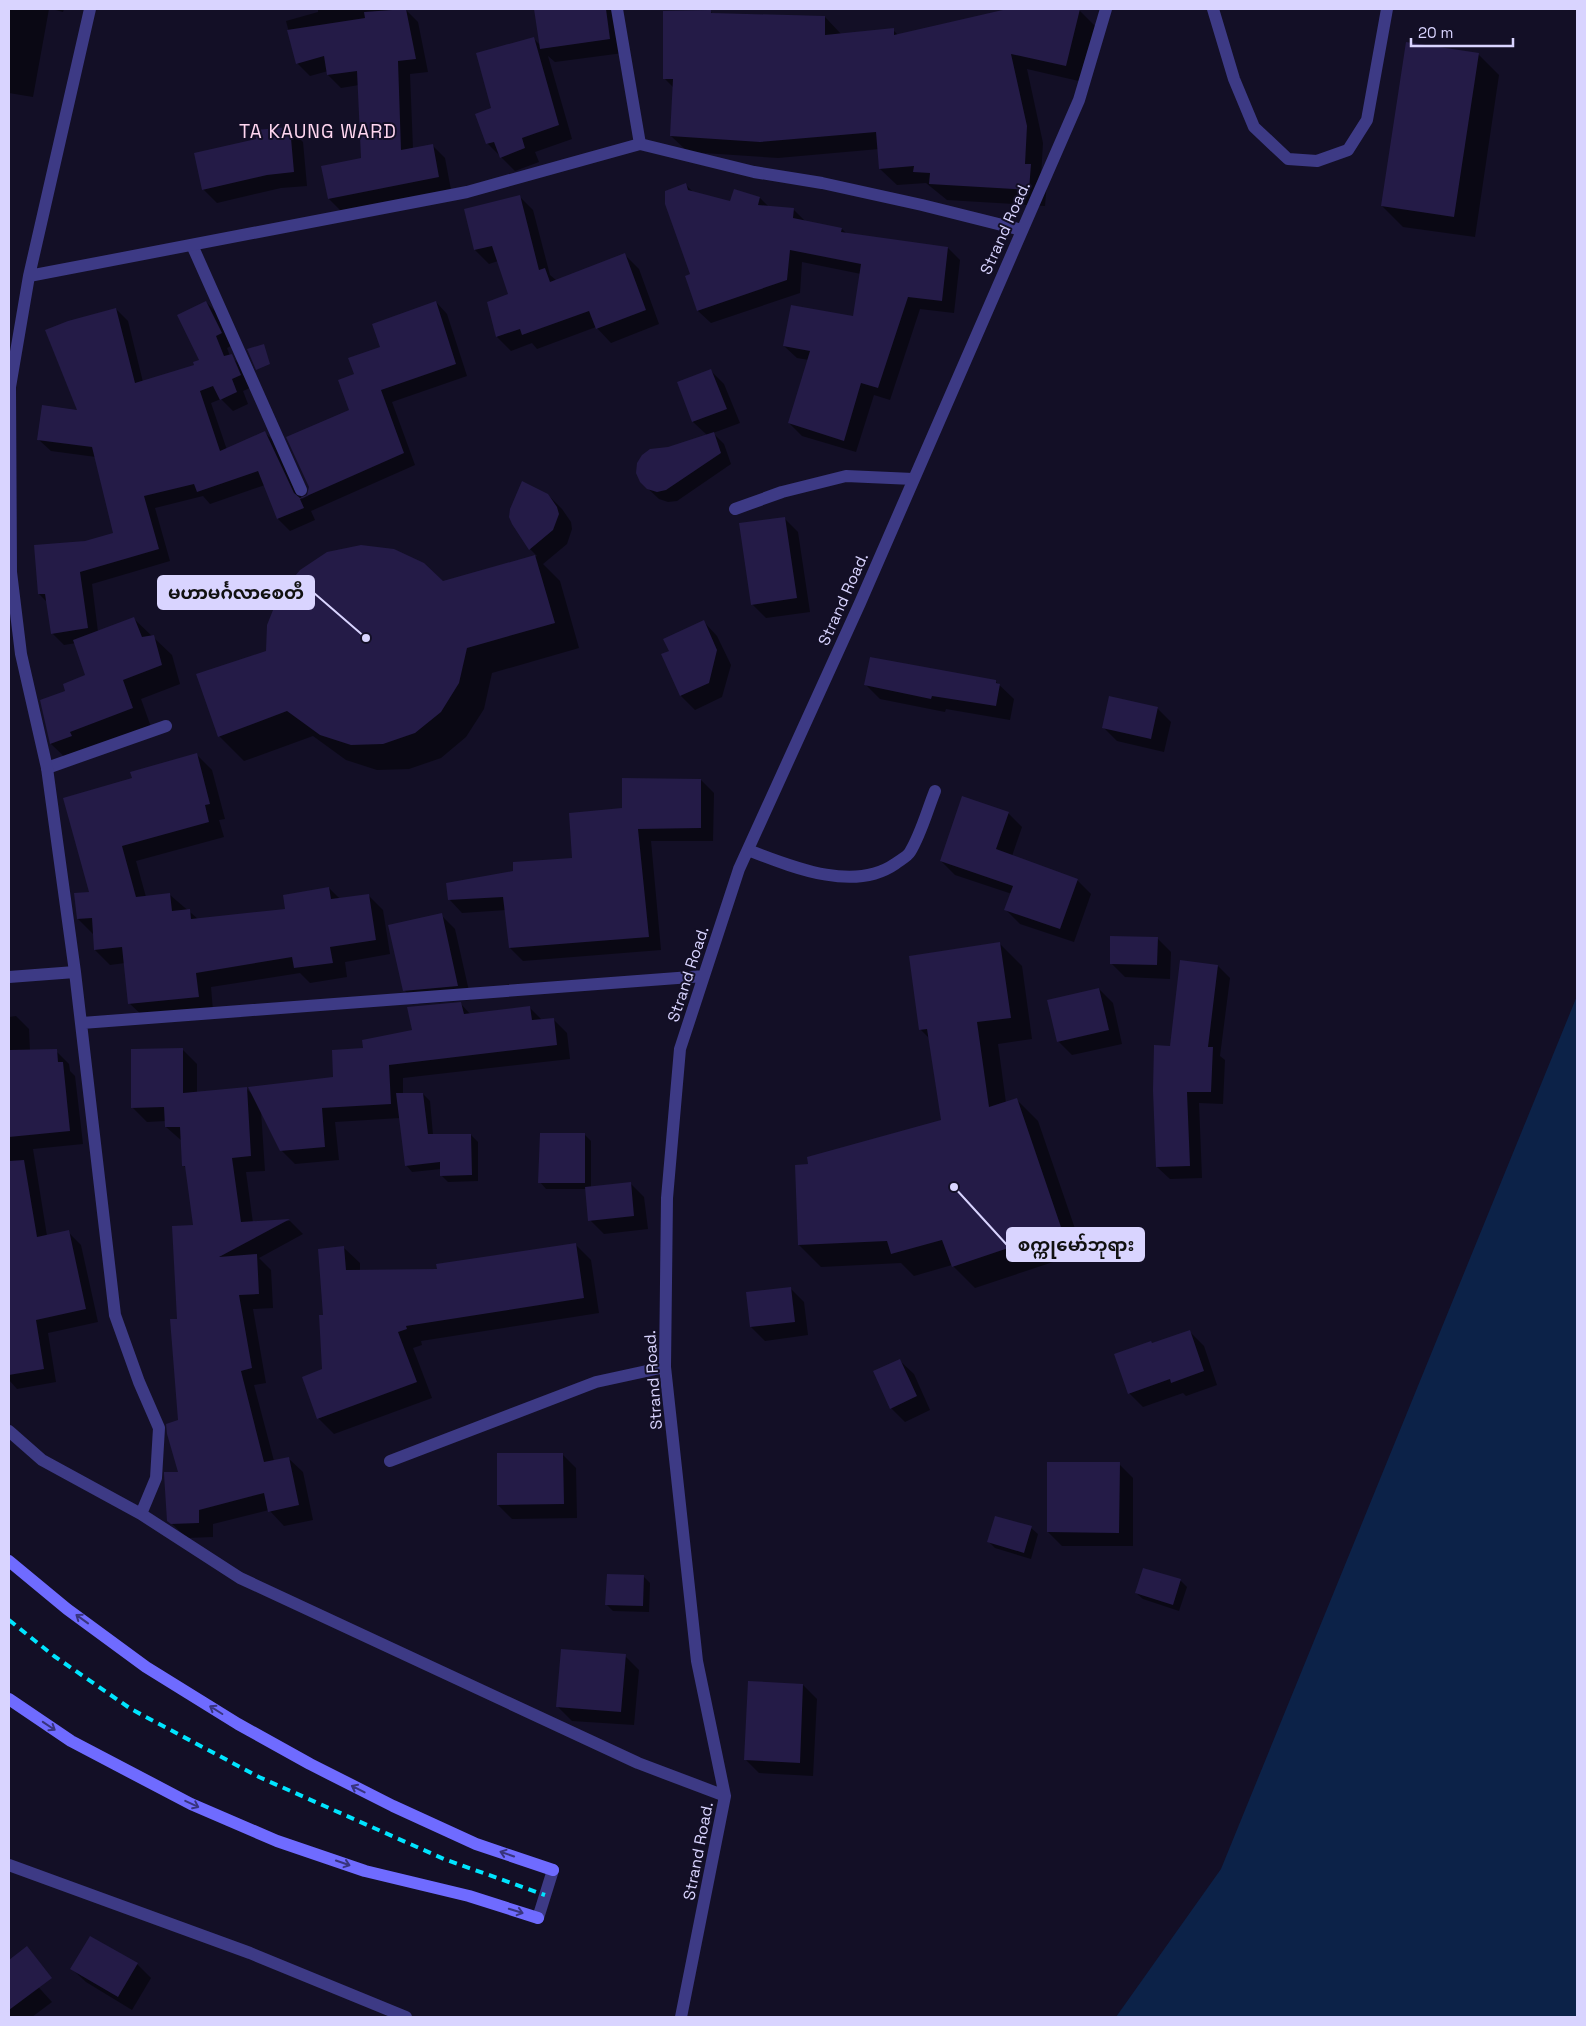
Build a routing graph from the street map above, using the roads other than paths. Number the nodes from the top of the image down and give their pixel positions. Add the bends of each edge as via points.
1 (90, 9) edge
2 (617, 9) edge
3 (1106, 9) edge
4 (1212, 9) edge
5 (1387, 9) edge
6 (640, 144) junction
7 (1022, 230) junction
8 (192, 245) junction
9 (29, 276) junction
10 (9, 387) edge
11 (913, 479) junction
12 (301, 490) dead end
13 (735, 509) dead end
14 (10, 572) edge
15 (166, 726) dead end
16 (47, 768) junction
17 (935, 791) dead end
18 (748, 850) junction
19 (75, 972) junction
20 (704, 976) junction
21 (9, 977) edge
22 (82, 1023) junction
23 (665, 1367) junction
24 (9, 1431) edge
25 (390, 1462) dead end
26 (141, 1514) junction
27 (9, 1561) edge
28 (9, 1699) edge
29 (725, 1796) junction
30 (9, 1865) edge
31 (553, 1870) joint
32 (538, 1918) joint
33 (406, 2017) edge
34 (681, 2017) edge

1 - 9 street
2 - 6 street
3 - 7 street, Strand Road. via 1078,100
4 - 5 street via 1234,79 1254,127 1288,159 1316,160 1348,150 1367,120
6 - 7 street
6 - 8 street via 467,192
7 - 11 street, Strand Road.
8 - 9 street
8 - 12 street
9 - 10 street
10 - 14 street
11 - 13 street via 846,476 782,492
11 - 18 street, Strand Road.
14 - 16 street via 21,654
15 - 16 street
16 - 19 street
17 - 18 street via 910,854 890,867 862,876 841,876 784,864
18 - 20 street, Strand Road.
19 - 21 street
19 - 22 street
20 - 22 street
20 - 23 street, Strand Road. via 680,1049 667,1198
22 - 26 street via 115,1316 158,1428 156,1478
23 - 25 street via 596,1382
23 - 29 street, Strand Road. via 697,1661
24 - 26 street via 42,1460
26 - 29 street via 240,1578 638,1763
31 -> 27 main road via 476,1844 393,1806 238,1724 146,1667
28 -> 32 main road via 71,1741 192,1804 277,1841 365,1871 469,1896
29 - 34 street, Strand Road.
30 - 33 street via 250,1953
31 - 32 street

